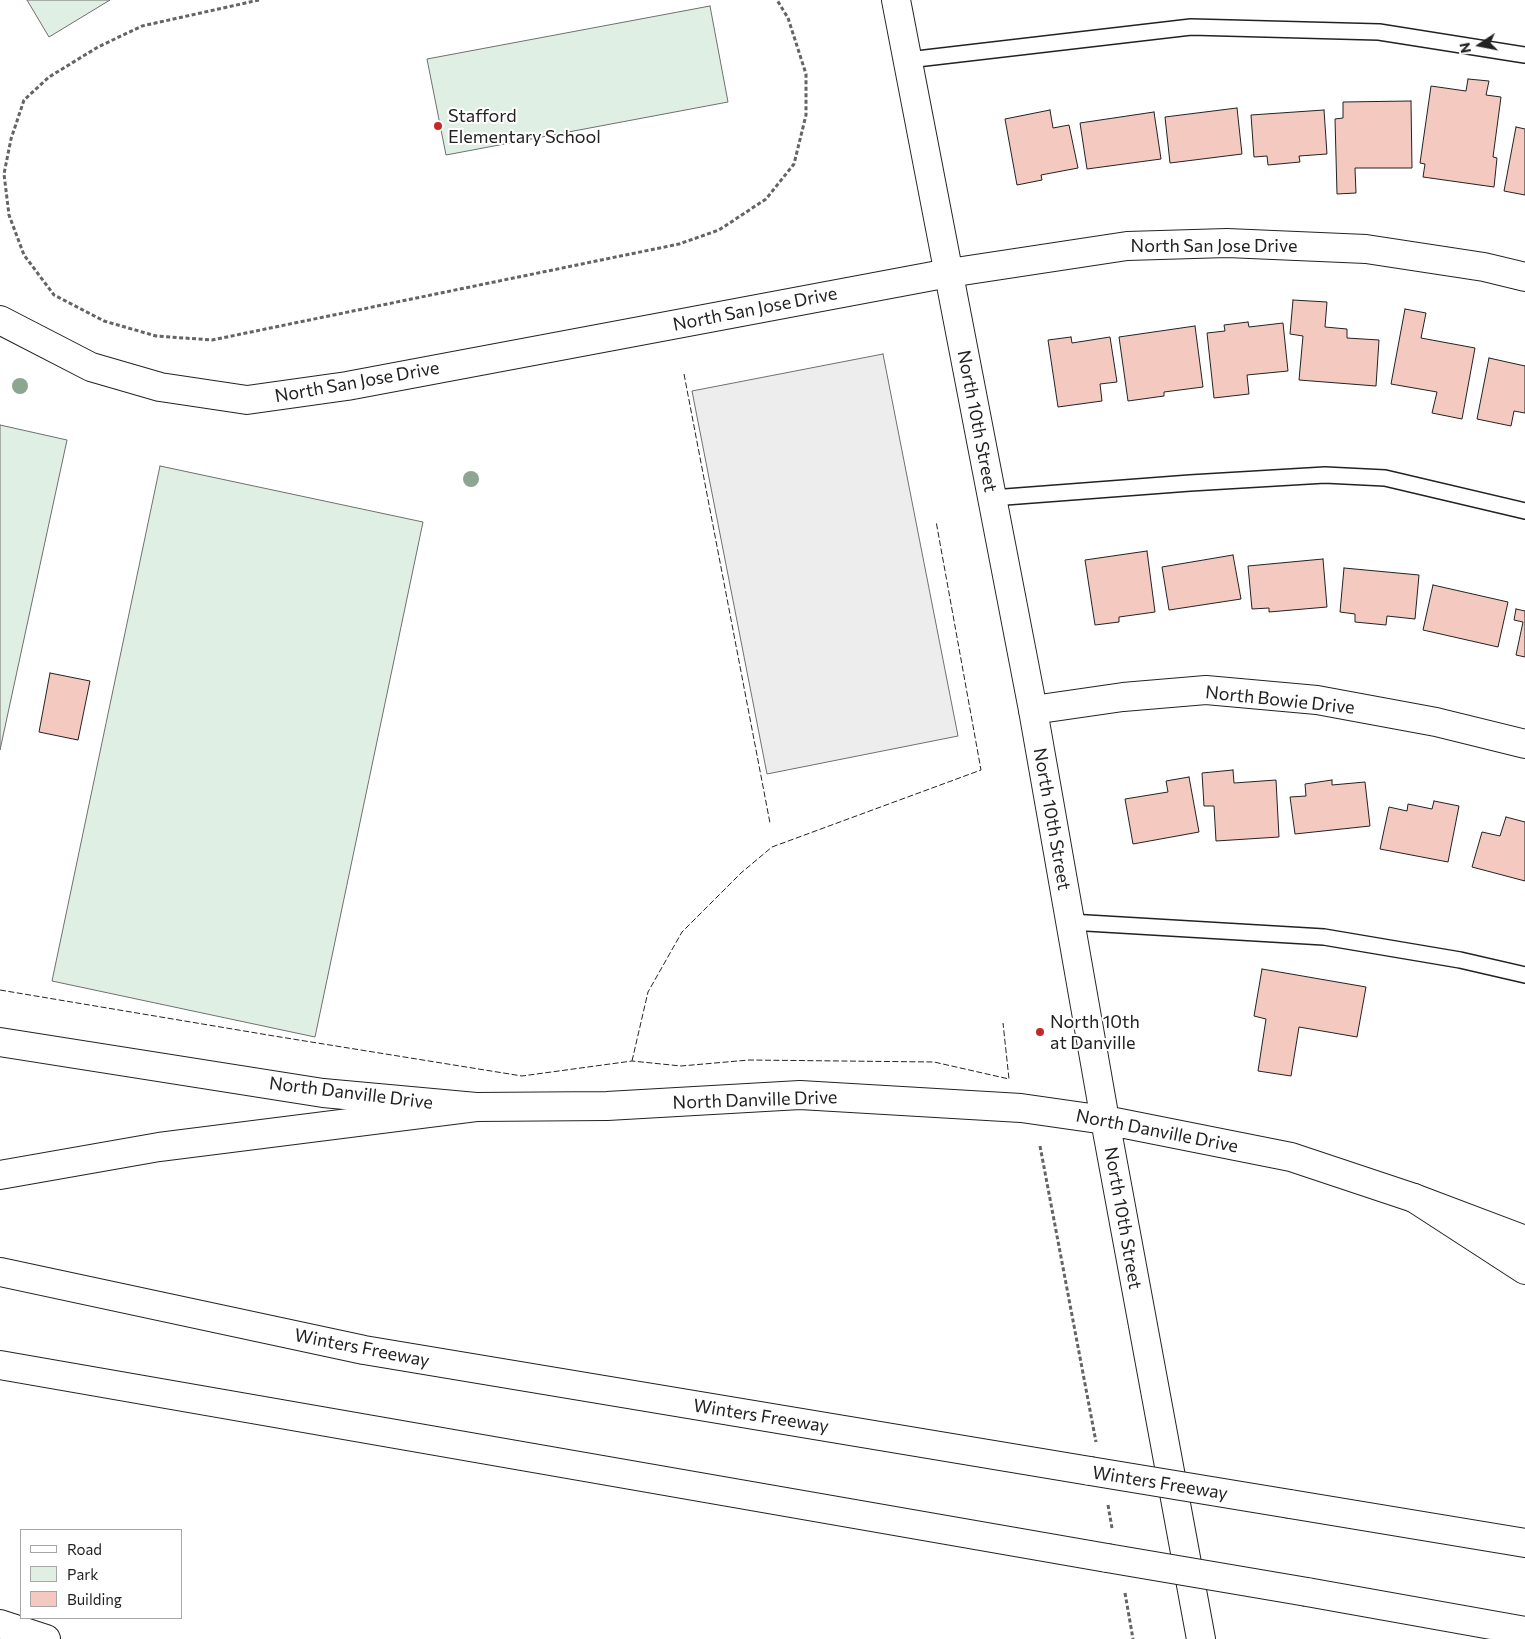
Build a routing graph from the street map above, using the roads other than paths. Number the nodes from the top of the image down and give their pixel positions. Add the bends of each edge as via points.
1 (896, 0) edge
2 (1525, 55) edge
3 (908, 60) junction
4 (949, 273) junction
5 (1525, 277) edge
6 (0, 320) edge
7 (992, 498) junction
8 (1525, 511) edge
9 (1033, 710) junction
10 (1525, 744) edge
11 (1070, 922) junction
12 (1525, 975) edge
13 (0, 1042) edge
14 (476, 1107) junction
15 (1105, 1120) junction
16 (0, 1174) edge
17 (1414, 1198) junction
18 (1525, 1240) edge
19 (1525, 1270) edge
20 (0, 1272) edge
21 (0, 1366) edge
22 (1525, 1543) edge
23 (0, 1624) edge
24 (1525, 1631) edge
25 (46, 1639) edge
26 (1201, 1639) edge

1 - 3 main road, North 10th Street
2 - 3 lane via 1379,32 1192,27
3 - 4 main road, North 10th Street
4 - 5 main road, North San Jose Drive via 1127,246 1227,243 1366,249 1484,267
4 - 6 main road, North San Jose Drive via 347,386 247,400 160,387 91,367
4 - 7 main road, North 10th Street
7 - 8 lane via 1325,474 1385,478
7 - 9 main road, North 10th Street
9 - 10 main road, North Bowie Drive via 1122,697 1206,690 1317,700 1436,722
9 - 11 main road, North 10th Street
11 - 12 lane via 1324,937 1460,960
11 - 15 main road, North 10th Street
13 - 14 main road, North Danville Drive via 323,1093
14 - 15 main road, North Danville Drive via 607,1106 800,1095 1021,1108
14 - 16 main road via 159,1147
15 - 17 main road, North Danville Drive via 1291,1157
15 - 26 main road, North 10th Street
17 - 18 main road, North Danville Drive
17 - 19 main road
20 - 22 main road, Winters Freeway, bridge via 364,1350 1094,1458 1290,1504
21 - 24 main road, bridge via 1110,1545 1307,1592
23 - 25 main road

